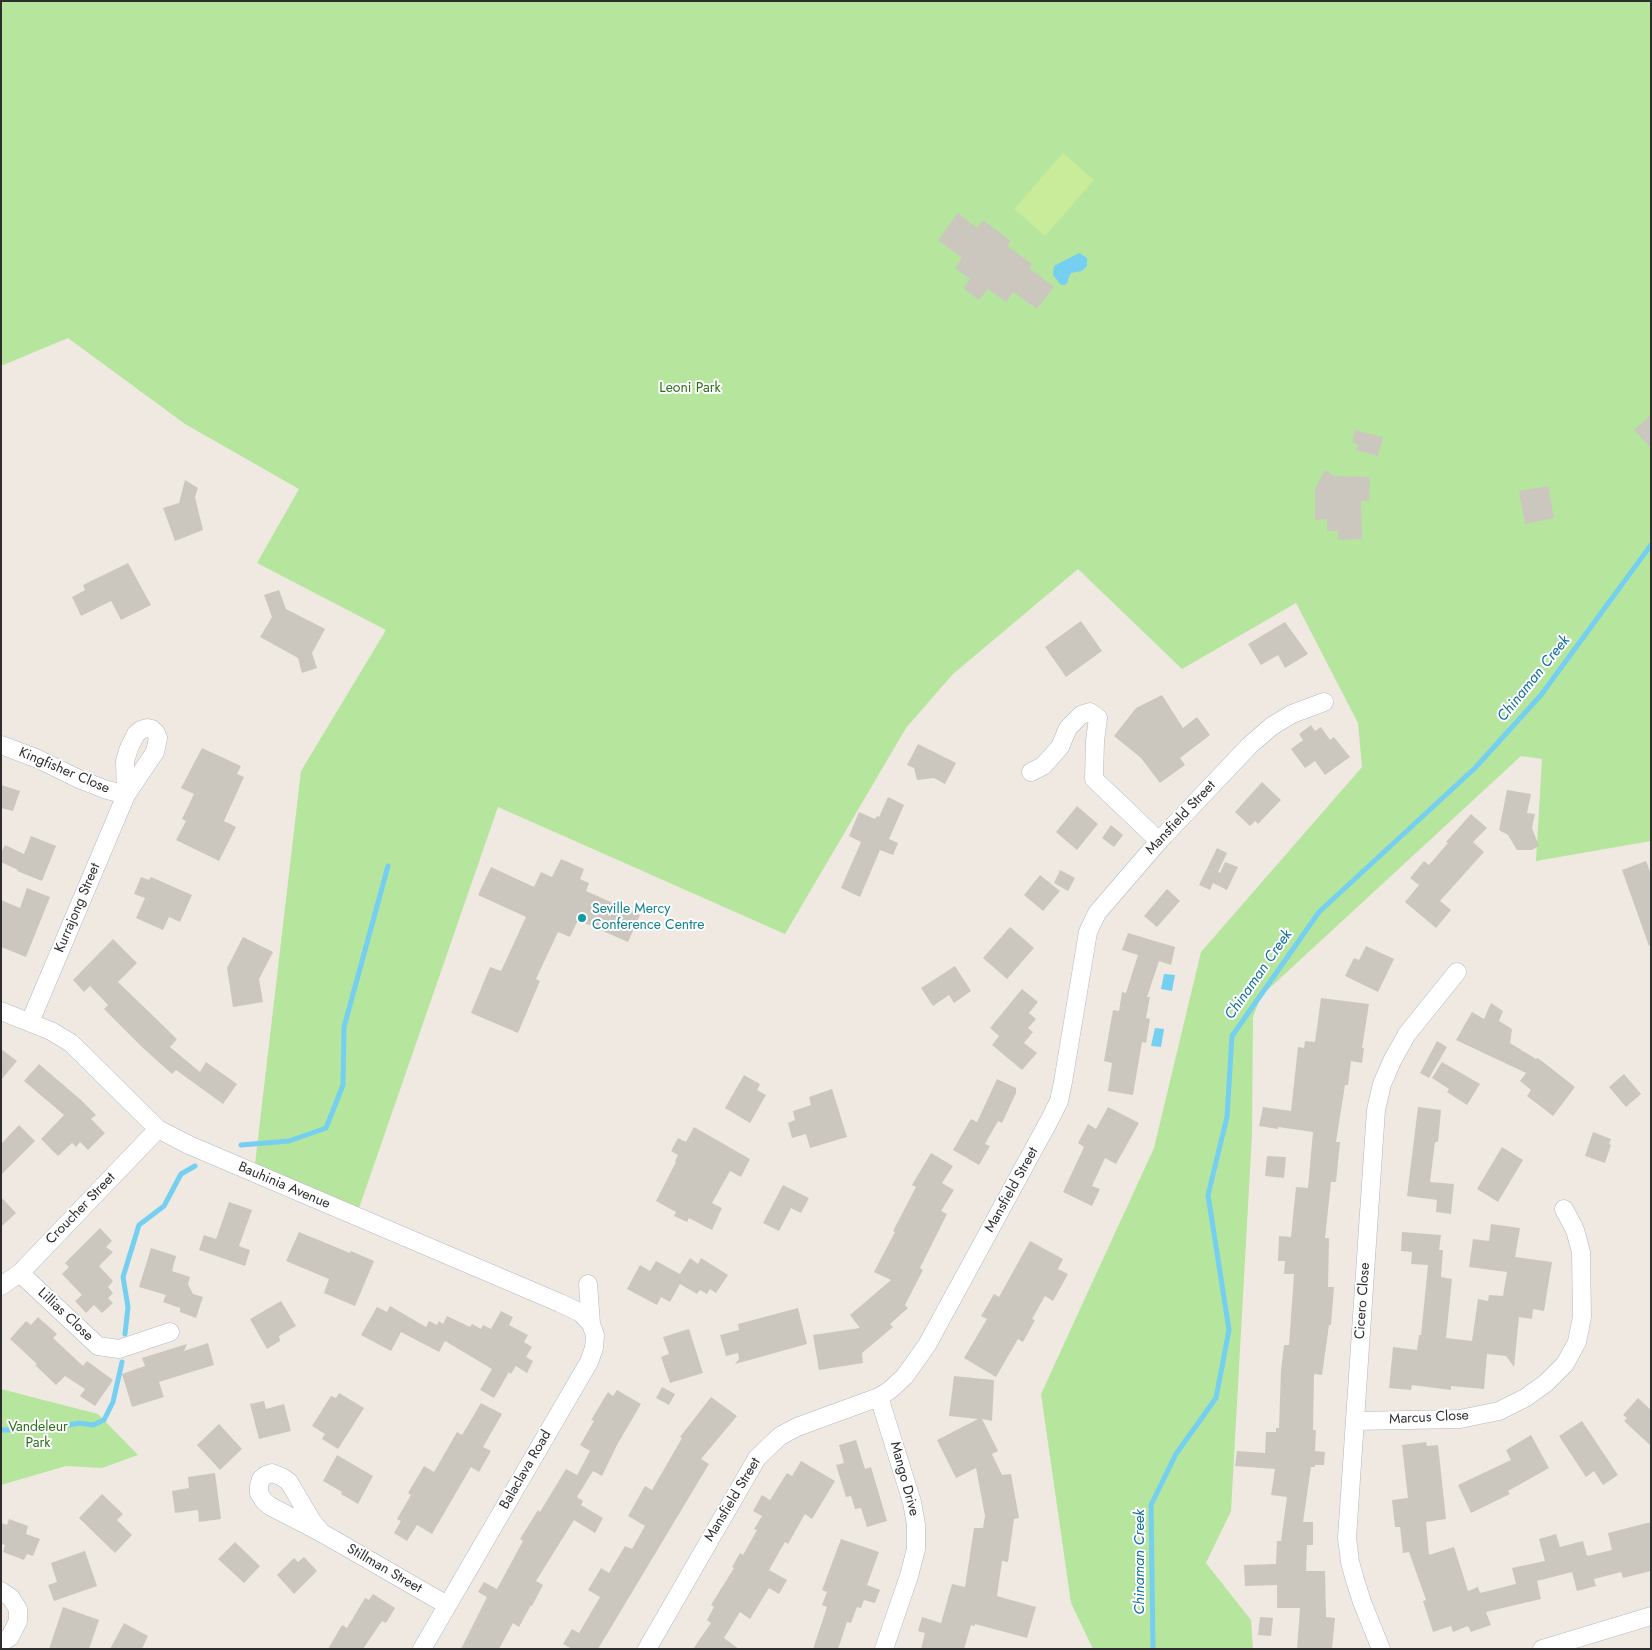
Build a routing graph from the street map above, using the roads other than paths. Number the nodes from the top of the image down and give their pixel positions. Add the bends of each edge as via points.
1 (1324, 702) dead end
2 (1, 745) edge
3 (1031, 772) dead end
4 (126, 795) joint
5 (1158, 841) junction
6 (1457, 972) dead end
7 (1, 1011) edge
8 (30, 1022) junction
9 (158, 1129) junction
10 (1564, 1209) dead end
11 (20, 1273) junction
12 (588, 1284) dead end
13 (1, 1286) edge
14 (591, 1324) junction
15 (170, 1332) dead end
16 (879, 1396) junction
17 (1355, 1421) junction
18 (322, 1533) dead end
19 (1, 1591) edge
20 (446, 1605) junction
21 (1651, 1616) edge
22 (1, 1643) edge
23 (422, 1648) edge
24 (647, 1649) edge
25 (884, 1649) edge
26 (1381, 1649) edge
27 (1542, 1649) edge

1 - 5 street, Mansfield Street via 1292,714 1272,726
2 - 4 street, Kingfisher Close via 79,779
3 - 5 street via 1043,766 1060,747 1068,728 1081,715 1090,712 1098,718 1094,780
4 - 8 street, Kurrajong Street
5 - 16 street, Mansfield Street via 1097,913 1088,932 1064,1082 1049,1121 924,1351 905,1376
6 - 17 street, Cicero Close via 1407,1034 1382,1084 1376,1110
7 - 8 street, Bauhinia Avenue
8 - 9 street, Bauhinia Avenue via 61,1037 80,1051
9 - 11 street, Croucher Street
9 - 14 street, Bauhinia Avenue via 560,1303 581,1313
10 - 17 street, Marcus Close via 1575,1230 1581,1252 1582,1317 1577,1342 1565,1364 1525,1398 1499,1411 1460,1419
11 - 13 street, Croucher Street
11 - 15 street, Lillias Close via 98,1346 119,1349
12 - 14 street, Balaclava Road
14 - 20 street, Balaclava Road via 595,1335 589,1362
16 - 24 street, Mansfield Street via 797,1427 780,1436 757,1458
16 - 25 street, Mango Drive via 916,1525 916,1549
17 - 26 street, Cicero Close via 1347,1538 1350,1562 1362,1602
18 - 20 street, Stillman Street
19 - 22 street via 18,1609 18,1621 10,1637
20 - 23 street, Balaclava Road
21 - 27 street

